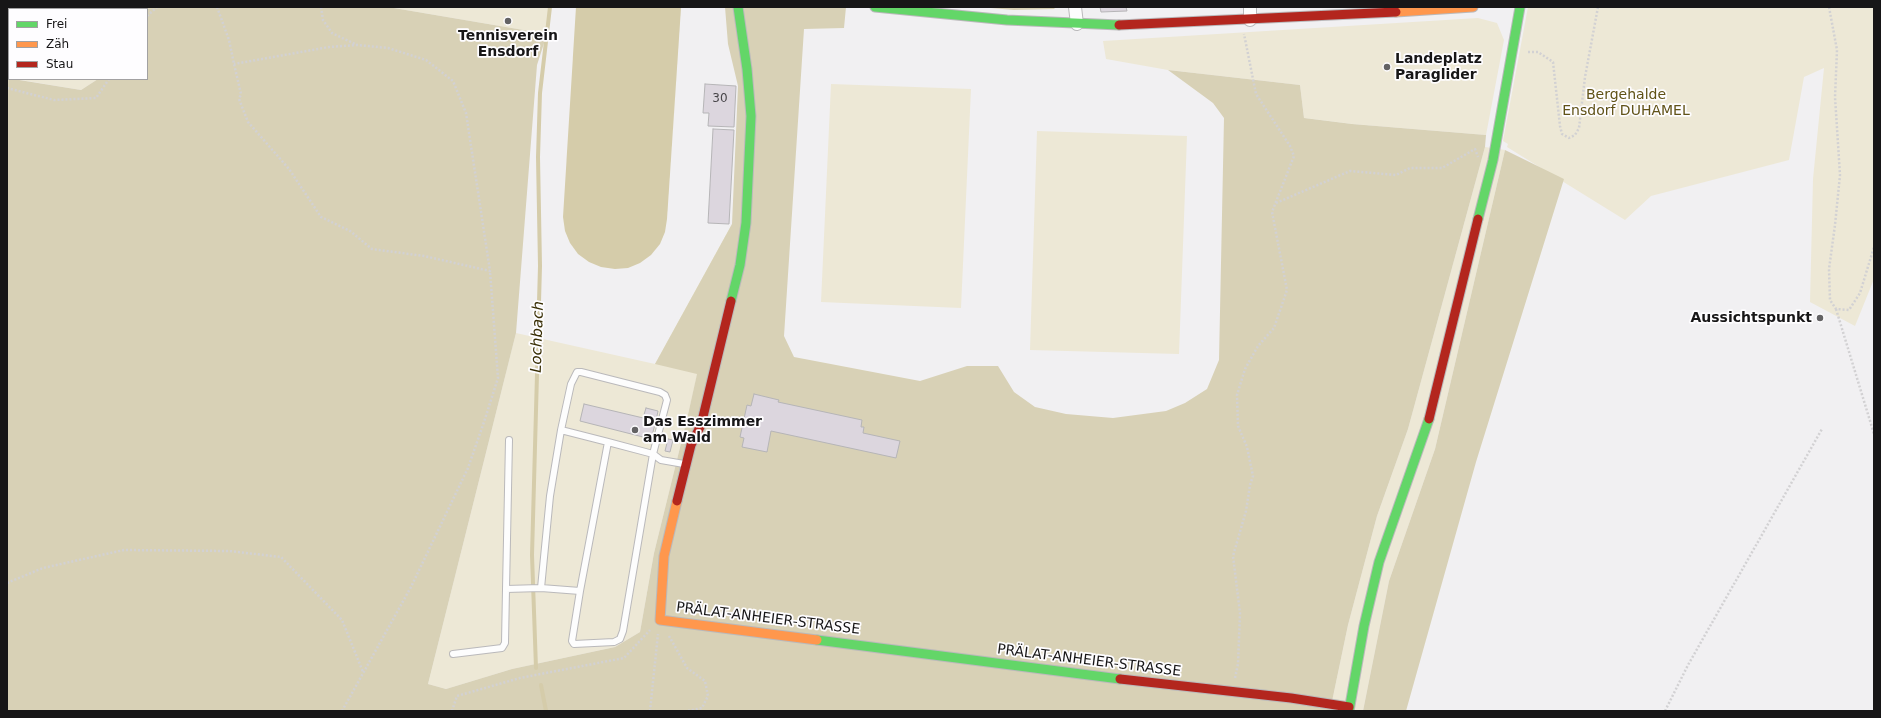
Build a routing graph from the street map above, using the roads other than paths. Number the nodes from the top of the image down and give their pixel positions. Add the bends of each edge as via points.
1 (738, 7) edge
2 (875, 7) edge
3 (1075, 7) edge
4 (1250, 7) edge
5 (1473, 7) edge
6 (1520, 7) edge
7 (1246, 20) junction
8 (1077, 24) junction
9 (561, 430) junction
10 (509, 440) dead end
11 (608, 442) junction
12 (653, 454) junction
13 (685, 465) junction
14 (542, 588) junction
15 (506, 589) junction
16 (580, 591) junction
17 (453, 654) dead end
18 (1349, 709) edge

1 - 13 street, PRÄLAT-ANHEIER-STRASSE via 751,116 746,223 740,265 711,387 701,425
2 - 8 street
3 - 8 street
4 - 7 street
5 - 7 street
6 - 18 street via 1496,142 1429,420 1379,562
7 - 8 street via 1129,26
9 - 11 lane
9 - 12 lane via 571,384 577,372 660,392 665,395 667,405
9 - 14 lane via 550,496
10 - 15 lane
11 - 12 lane
11 - 16 lane
12 - 13 lane via 660,460
12 - 16 lane via 624,631 620,638 614,642 574,644 572,641
13 - 18 street, PRÄLAT-ANHEIER-STRASSE via 664,556 660,620 1291,698
14 - 15 lane
14 - 16 lane
15 - 17 lane via 505,643 502,648

